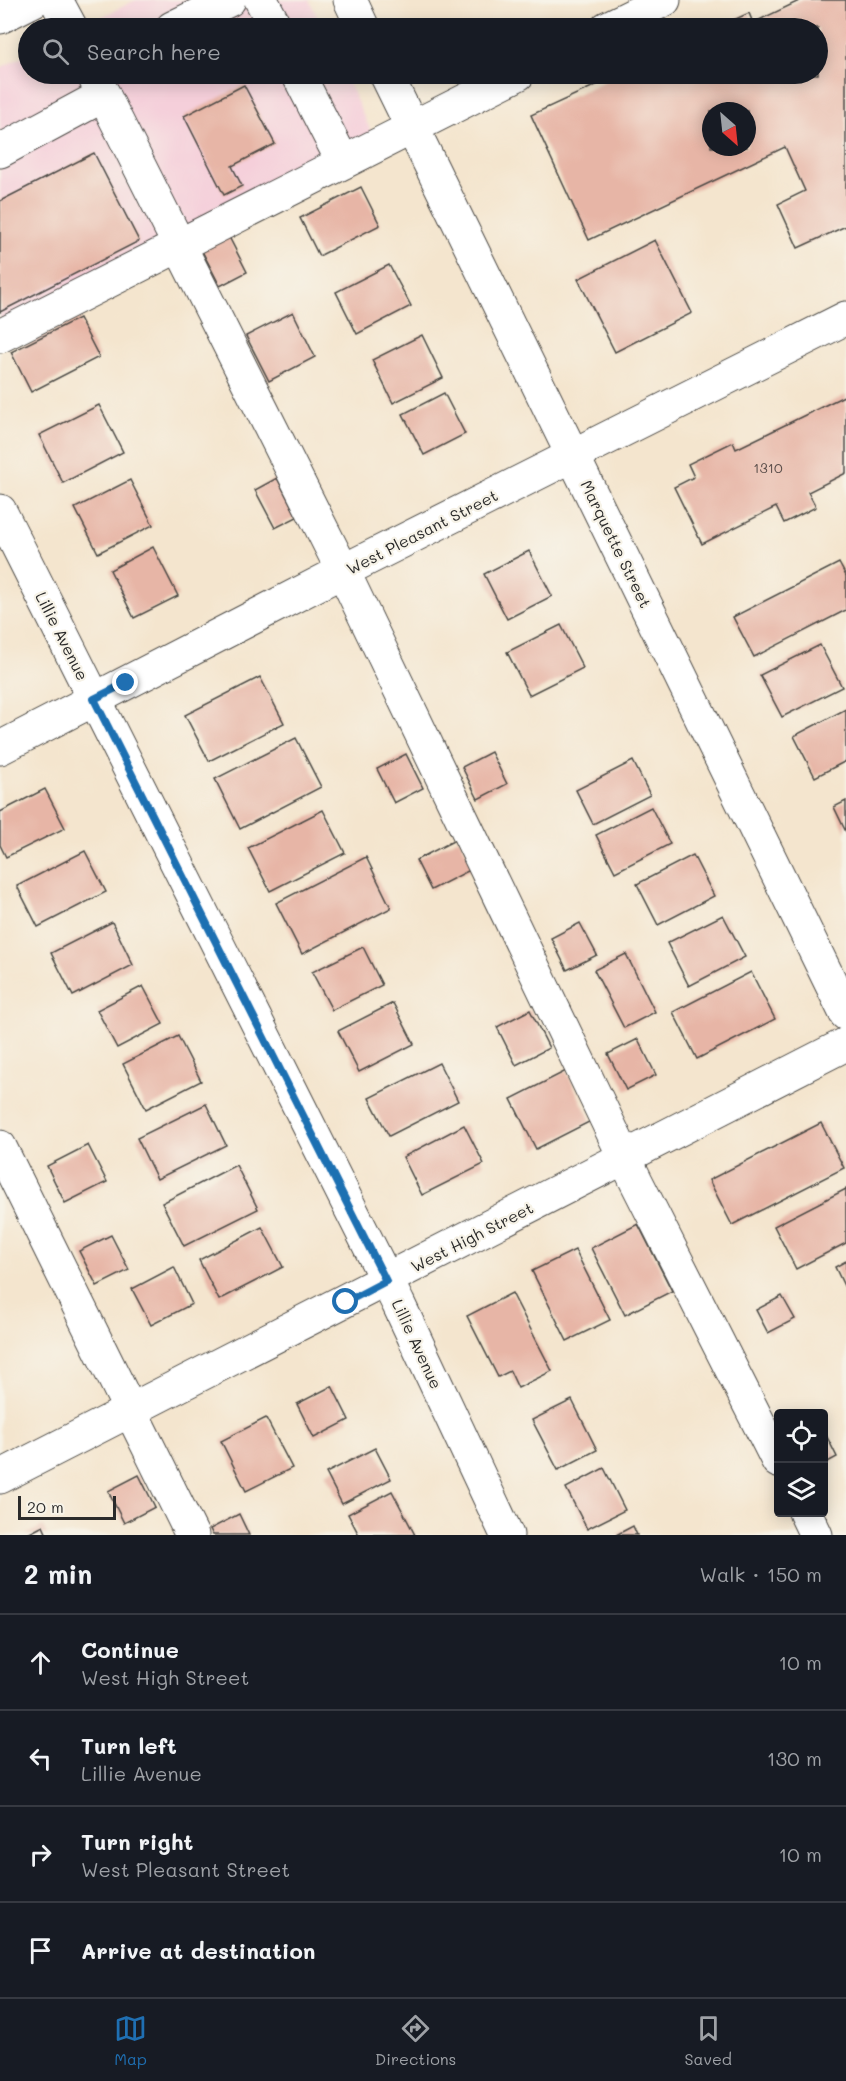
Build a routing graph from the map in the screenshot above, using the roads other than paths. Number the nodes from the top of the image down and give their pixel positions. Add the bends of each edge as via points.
1 (34, 0) edge
2 (56, 0) edge
3 (229, 0) edge
4 (261, 0) edge
5 (350, 0) edge
6 (664, 0) edge
7 (0, 17) edge
8 (66, 18) edge
9 (192, 18) edge
10 (271, 18) edge
11 (358, 18) edge
12 (628, 18) edge
13 (99, 84) edge
14 (303, 84) edge
15 (391, 84) edge
16 (498, 84) edge
17 (412, 127) junction
18 (0, 151) edge
19 (343, 162) junction
20 (180, 245) junction
21 (846, 318) edge
22 (0, 336) edge
23 (573, 456) junction
24 (0, 511) edge
25 (343, 571) junction
26 (94, 699) junction
27 (0, 748) edge
28 (846, 1014) edge
29 (846, 1044) edge
30 (0, 1147) edge
31 (626, 1158) junction
32 (386, 1281) junction
33 (130, 1411) junction
34 (774, 1453) edge
35 (0, 1477) edge
36 (807, 1517) edge
37 (192, 1535) edge
38 (507, 1535) edge
39 (816, 1535) edge

1 - 7 street
2 - 8 street
3 - 9 street
4 - 10 street
5 - 11 street
6 - 12 street
13 - 18 street
13 - 20 street
14 - 19 street
15 - 17 street, Marquette Street
16 - 17 street
17 - 19 street
17 - 23 street, Marquette Street
19 - 20 street
20 - 22 street
20 - 25 street
21 - 23 street, West Pleasant Street
23 - 25 street, West Pleasant Street
23 - 28 street, Marquette Street
24 - 26 street, Lillie Avenue
25 - 26 street, West Pleasant Street
25 - 31 street
26 - 27 street, West Pleasant Street
26 - 32 street, Lillie Avenue
29 - 31 street, West High Street
30 - 33 street
31 - 32 street, West High Street
31 - 34 street
32 - 33 street, West High Street
32 - 38 street, Lillie Avenue
33 - 35 street, West High Street
33 - 37 street
36 - 39 street

